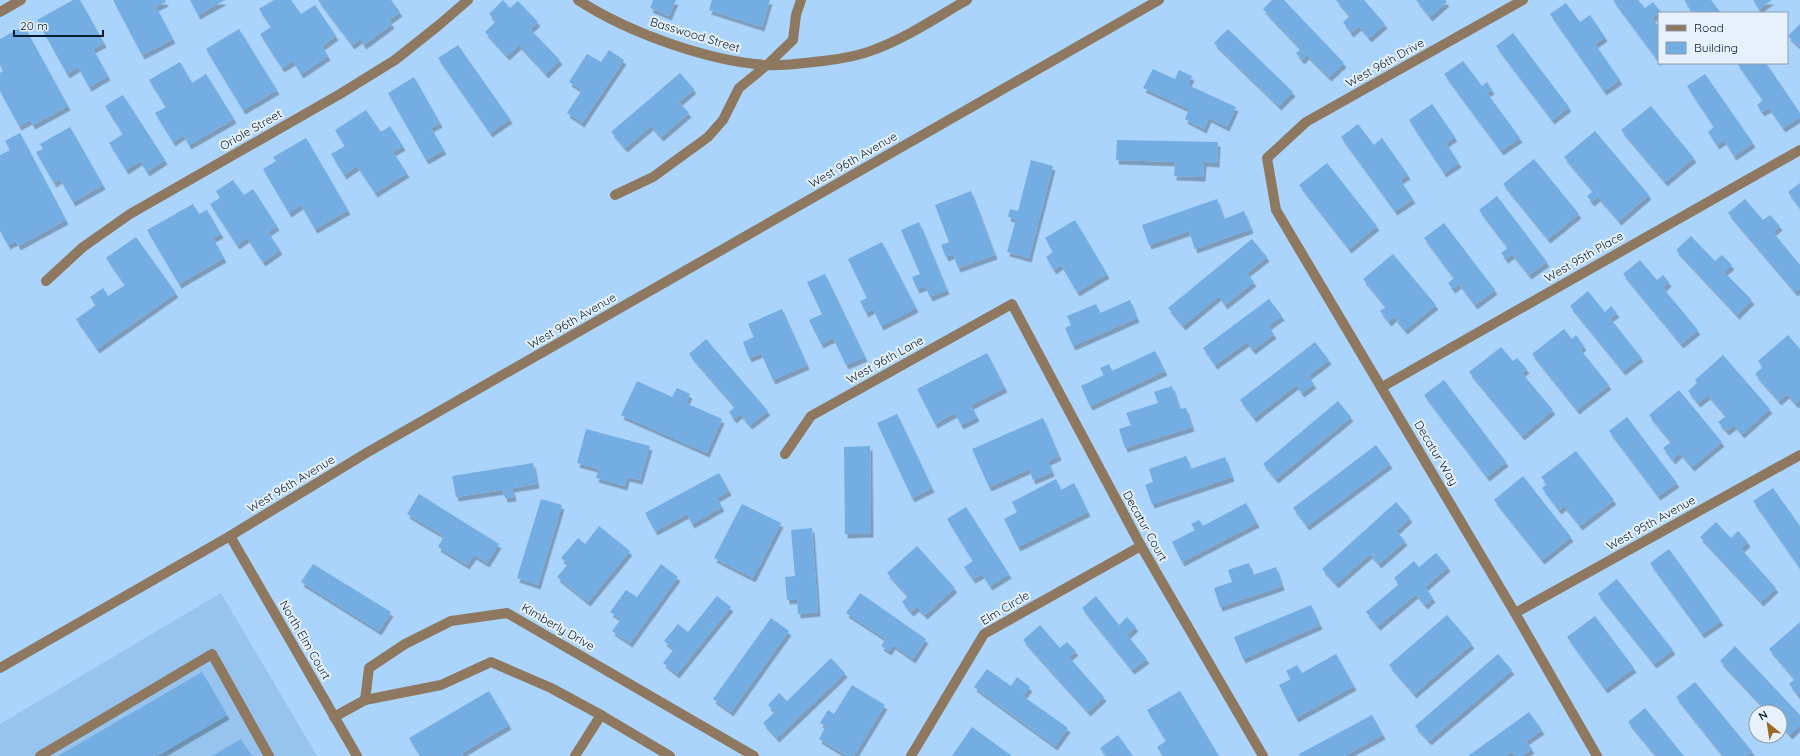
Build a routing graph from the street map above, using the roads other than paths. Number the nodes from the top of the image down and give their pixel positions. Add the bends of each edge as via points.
1 (21, 0) edge
2 (468, 0) edge
3 (578, 0) edge
4 (801, 0) edge
5 (967, 0) edge
6 (1159, 0) edge
7 (1523, 0) edge
8 (0, 12) edge
9 (767, 65) junction
10 (1800, 150) edge
11 (1267, 158) joint
12 (615, 195) dead end
13 (46, 281) dead end
14 (1012, 304) joint
15 (1382, 387) junction
16 (786, 454) dead end
17 (1800, 455) edge
18 (230, 536) junction
19 (1140, 546) junction
20 (1515, 613) junction
21 (0, 668) edge
22 (365, 700) junction
23 (602, 715) junction
24 (334, 717) junction
25 (40, 756) edge
26 (269, 756) edge
27 (357, 756) edge
28 (575, 756) edge
29 (670, 756) edge
30 (754, 756) edge
31 (911, 756) edge
32 (1263, 756) edge
33 (1597, 756) edge

1 - 8 street
2 - 13 street, Oriole Street via 382,67 340,94 130,214 82,247
3 - 9 street, Basswood Street via 589,8 644,34 695,51 743,63
4 - 9 street via 793,40
5 - 9 street, Basswood Street via 876,49 844,58
6 - 18 street, West 96th Avenue via 368,452
7 - 11 street, West 96th Drive via 1306,122
9 - 12 street via 739,88 723,120 708,137 653,176
10 - 15 street, West 95th Place
11 - 15 street, Decatur Way via 1276,210
14 - 16 street, West 96th Lane via 811,416
14 - 19 street, Decatur Court
15 - 20 street, Decatur Way
17 - 20 street, West 95th Avenue
18 - 21 street, West 96th Avenue
18 - 24 street, North Elm Court
19 - 31 street, Elm Circle via 984,634
19 - 32 street, Decatur Court
20 - 33 street, Decatur Way
22 - 23 street via 441,684 491,662
22 - 24 street
22 - 30 street, Kimberly Drive via 369,668 404,644 451,621 507,613
23 - 28 street
23 - 29 street
24 - 27 street, North Elm Court
25 - 26 street via 212,654

